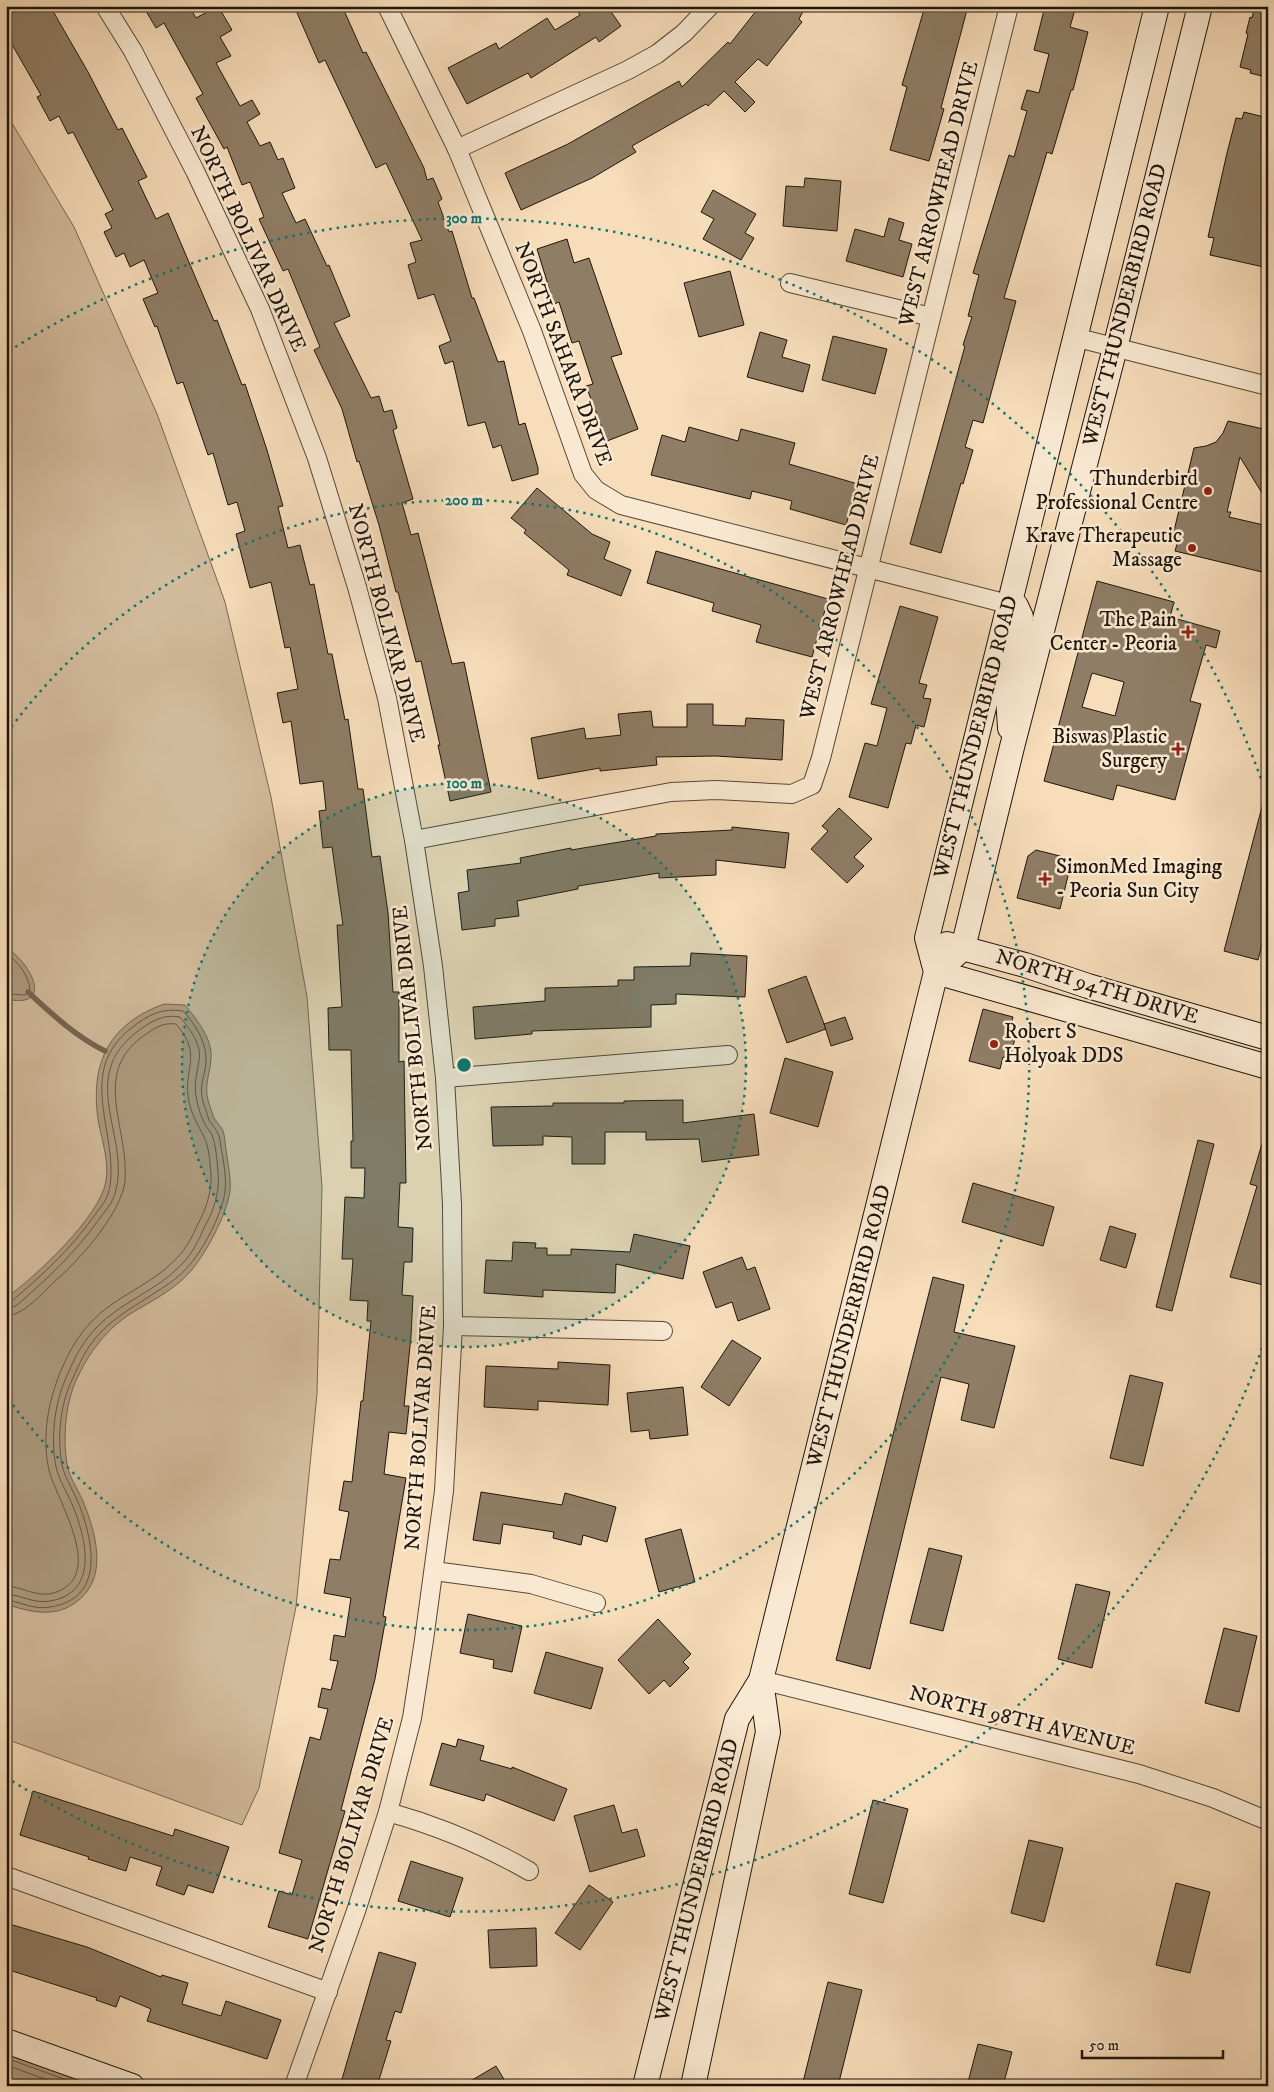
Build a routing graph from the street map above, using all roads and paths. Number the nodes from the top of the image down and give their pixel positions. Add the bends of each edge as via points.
1 (105, 6) edge
2 (387, 6) edge
3 (710, 6) edge
4 (1009, 6) edge
5 (1157, 6) edge
6 (1200, 6) edge
7 (457, 149) junction
8 (790, 282) dead end
9 (931, 317) junction
10 (1074, 337) junction
11 (1115, 348) junction
12 (1268, 386) edge
13 (867, 568) junction
14 (1008, 604) junction
15 (1012, 747) junction
16 (414, 840) junction
17 (926, 938) junction
18 (963, 948) junction
19 (936, 972) junction
20 (1088, 986) junction
21 (1080, 1012) junction
22 (1194, 1016) junction
23 (1268, 1038) edge
24 (1186, 1043) junction
25 (728, 1055) dead end
26 (1268, 1067) edge
27 (445, 1078) junction
28 (452, 1326) junction
29 (663, 1331) dead end
30 (434, 1571) junction
31 (596, 1602) dead end
32 (761, 1680) junction
33 (388, 1812) junction
34 (1268, 1821) edge
35 (529, 1871) dead end
36 (6, 1876) edge
37 (328, 1992) junction
38 (6, 2041) edge
39 (132, 2086) edge
40 (294, 2086) edge
41 (645, 2086) edge
42 (694, 2086) edge

1 - 16 street, NORTH BOLIVAR DRIVE via 133,51 195,171 260,310 317,458 387,698
2 - 7 street, NORTH SAHARA DRIVE
3 - 7 street via 684,33 643,62
4 - 9 street, WEST ARROWHEAD DRIVE
5 - 10 main road, WEST THUNDERBIRD ROAD
6 - 11 main road, WEST THUNDERBIRD ROAD
7 - 13 street, NORTH SAHARA DRIVE via 532,331 583,474 596,490 621,505
8 - 9 street
9 - 13 street, WEST ARROWHEAD DRIVE
10 - 11 street
10 - 14 main road, WEST THUNDERBIRD ROAD
11 - 12 street
11 - 15 main road, WEST THUNDERBIRD ROAD
13 - 14 street, NORTH SAHARA DRIVE
13 - 16 street, WEST ARROWHEAD DRIVE via 812,784 792,794 716,790 671,792
14 - 15 main road via 1016,606 1022,617 1008,697
14 - 17 main road, WEST THUNDERBIRD ROAD
15 - 18 main road, WEST THUNDERBIRD ROAD
16 - 27 street, NORTH BOLIVAR DRIVE via 433,966
17 - 18 main road, NORTH 94TH DRIVE
17 - 19 main road
18 - 19 main road
18 - 20 main road, NORTH 94TH DRIVE
19 - 21 main road, NORTH 94TH DRIVE
19 - 32 main road, WEST THUNDERBIRD ROAD
20 - 21 main road
20 - 22 main road, NORTH 94TH DRIVE
21 - 24 main road, NORTH 94TH DRIVE
22 - 23 main road, NORTH 94TH DRIVE
22 - 24 main road
24 - 26 main road, NORTH 94TH DRIVE
25 - 27 street
27 - 28 street, NORTH BOLIVAR DRIVE via 452,1204
28 - 29 street
28 - 30 street, NORTH BOLIVAR DRIVE via 444,1491
30 - 31 street via 530,1584
30 - 33 street, NORTH BOLIVAR DRIVE via 412,1718
32 - 34 street, NORTH 98TH AVENUE via 1139,1774 1213,1798
32 - 41 main road, WEST THUNDERBIRD ROAD via 737,1719
32 - 42 main road, WEST THUNDERBIRD ROAD via 768,1732
33 - 35 street via 456,1834
33 - 37 street, NORTH BOLIVAR DRIVE
36 - 37 street
37 - 40 street, NORTH BOLIVAR DRIVE
38 - 39 main road

